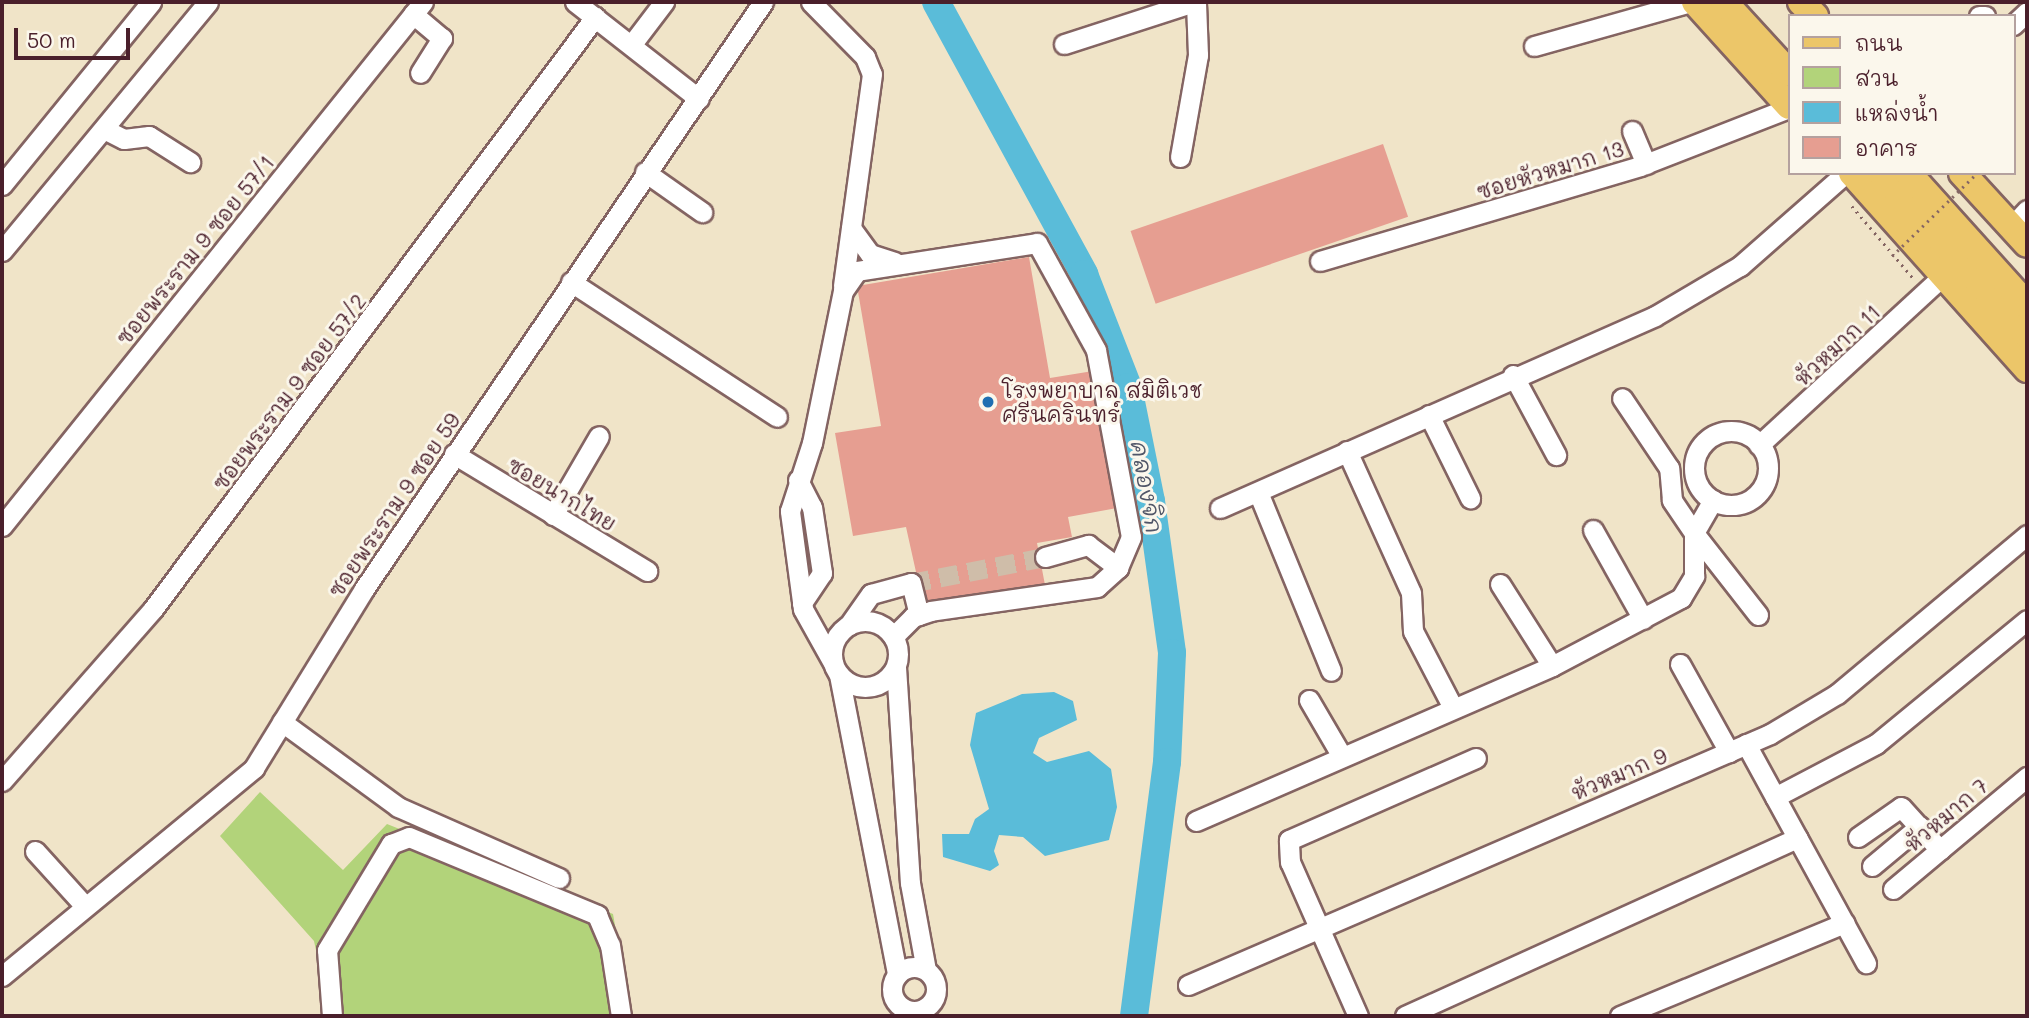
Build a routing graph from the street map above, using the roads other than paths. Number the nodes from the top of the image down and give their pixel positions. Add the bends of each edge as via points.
1 (151, 2) edge
2 (208, 2) edge
3 (575, 2) edge
4 (664, 2) edge
5 (763, 2) edge
6 (811, 2) edge
7 (1195, 2) edge
8 (1693, 2) edge
9 (1724, 2) edge
10 (1745, 2) edge
11 (418, 8) edge
12 (596, 17) junction
13 (632, 44) junction
14 (1063, 44) dead end
15 (1534, 46) dead end
16 (1787, 46) edge
17 (1787, 71) edge
18 (420, 73) dead end
19 (699, 99) junction
20 (1787, 105) edge
21 (1787, 108) edge
22 (104, 129) junction
23 (1632, 131) dead end
24 (1180, 156) dead end
25 (190, 162) dead end
26 (1646, 164) junction
27 (645, 172) junction
28 (1883, 175) edge
29 (1910, 175) edge
30 (1964, 175) edge
31 (1843, 176) edge
32 (2, 185) edge
33 (702, 212) dead end
34 (2022, 226) edge
35 (851, 228) junction
36 (2, 251) edge
37 (1320, 261) dead end
38 (899, 262) junction
39 (1943, 276) junction
40 (571, 282) junction
41 (843, 291) junction
42 (2018, 310) edge
43 (2027, 335) edge
44 (2027, 369) edge
45 (1513, 375) junction
46 (1622, 398) dead end
47 (1429, 415) junction
48 (777, 417) dead end
49 (599, 436) dead end
50 (1759, 445) junction
51 (1347, 451) junction
52 (454, 454) junction
53 (1556, 455) dead end
54 (1258, 492) junction
55 (1470, 498) dead end
56 (1713, 500) junction
57 (1220, 508) dead end
58 (553, 515) junction
59 (2, 526) edge
60 (1593, 530) dead end
61 (1694, 533) junction
62 (2027, 535) edge
63 (1045, 557) tunnel mouth
64 (1118, 568) junction
65 (647, 571) dead end
66 (1500, 584) dead end
67 (919, 615) junction
68 (1758, 615) dead end
69 (1643, 620) junction
70 (2027, 620) edge
71 (849, 625) junction
72 (893, 637) junction
73 (1679, 664) dead end
74 (1552, 666) junction
75 (895, 667) junction
76 (836, 669) junction
77 (1331, 671) dead end
78 (1309, 700) dead end
79 (1453, 708) junction
80 (282, 722) junction
81 (1738, 748) junction
82 (1340, 753) junction
83 (1476, 758) dead end
84 (2027, 777) edge
85 (3, 778) edge
86 (1775, 797) junction
87 (1196, 821) dead end
88 (1920, 826) junction
89 (1858, 837) dead end
90 (1797, 838) junction
91 (1940, 850) junction
92 (35, 851) dead end
93 (1872, 866) dead end
94 (559, 878) dead end
95 (1893, 889) dead end
96 (84, 905) junction
97 (1844, 923) junction
98 (1321, 924) junction
99 (1866, 963) dead end
100 (926, 970) junction
101 (897, 974) junction
102 (2, 975) edge
103 (1188, 985) dead end
104 (931, 1011) edge
105 (906, 1013) edge
106 (331, 1016) edge
107 (621, 1016) edge
108 (1358, 1016) edge
109 (1405, 1016) edge
110 (1620, 1016) edge

1 - 32 street
2 - 22 street
3 - 12 street
4 - 13 street
5 - 19 street, ซอยพระราม 9 ซอย 59
6 - 35 street via 865,57 872,75
7 - 14 street
7 - 24 street via 1198,55
8 - 15 street
8 - 20 main road
9 - 17 main road
10 - 16 main road
11 - 18 street via 442,38
11 - 59 street, ซอยพระราม 9 ซอย 57/1
12 - 13 street
12 - 85 street, ซอยพระราม 9 ซอย 57/2 via 153,609
13 - 19 street
19 - 27 street, ซอยพระราม 9 ซอย 59
21 - 26 street, ซอยหัวหมาก 13
22 - 25 street via 124,139 149,136
22 - 36 street
23 - 26 street
26 - 37 street, ซอยหัวหมาก 13
27 - 33 street
27 - 40 street, ซอยพระราม 9 ซอย 59
28 - 42 main road
29 - 42 main road
30 - 34 main road
31 - 39 main road
31 - 45 street via 1740,267 1655,316
35 - 38 street via 870,254
35 - 41 street
38 - 41 street via 857,271
38 - 64 street via 1037,243 1088,331 1100,366 1130,518 1131,537
39 - 44 main road
39 - 50 street, หัวหมาก 11
40 - 48 street
40 - 52 street, ซอยพระราม 9 ซอย 59
41 - 76 street via 813,443 790,511 808,626
42 - 43 main road
45 - 47 street
45 - 53 street
46 - 61 street via 1669,468 1672,500
47 - 51 street
47 - 55 street
49 - 58 street
50 - 56 street via 1768,468 1760,491 1739,504
50 - 56 street via 1740,432 1706,440 1694,472
51 - 54 street
51 - 79 street via 1411,593 1413,631
52 - 58 street, ซอยนากไทย
52 - 80 street, ซอยพระราม 9 ซอย 59
54 - 57 street
54 - 77 street
56 - 61 street
58 - 65 street, ซอยนากไทย
60 - 69 street
61 - 68 street
61 - 69 street via 1694,576 1681,598
62 - 81 street, หัวหมาก 9 via 1838,694
63 - 64 street via 1088,545
64 - 67 street via 1097,587
66 - 74 street
67 - 71 street via 911,583 871,594
67 - 72 street
69 - 74 street
70 - 86 street via 1876,744
71 - 72 street via 878,624
71 - 76 street via 834,641
72 - 75 street
73 - 81 street
74 - 79 street
75 - 76 street via 870,687
75 - 100 street via 910,883
76 - 101 street
78 - 82 street
79 - 82 street
80 - 94 street via 398,807
80 - 96 street, ซอยพระราม 9 ซอย 59 via 254,768 188,828
81 - 86 street
81 - 98 street, หัวหมาก 9
82 - 87 street
83 - 98 street via 1289,840 1290,862
84 - 91 street, หัวหมาก 7
86 - 90 street
88 - 89 street via 1901,807
88 - 91 street
88 - 93 street
90 - 97 street
90 - 109 street
91 - 95 street, หัวหมาก 7
92 - 96 street
96 - 102 street, ซอยพระราม 9 ซอย 59
97 - 99 street
97 - 110 street
98 - 103 street, หัวหมาก 9
98 - 108 street
100 - 101 street via 908,968
100 - 104 street via 937,987
101 - 105 street via 892,995
104 - 105 street
106 - 107 street via 327,950 391,844 409,837 597,915 611,945

